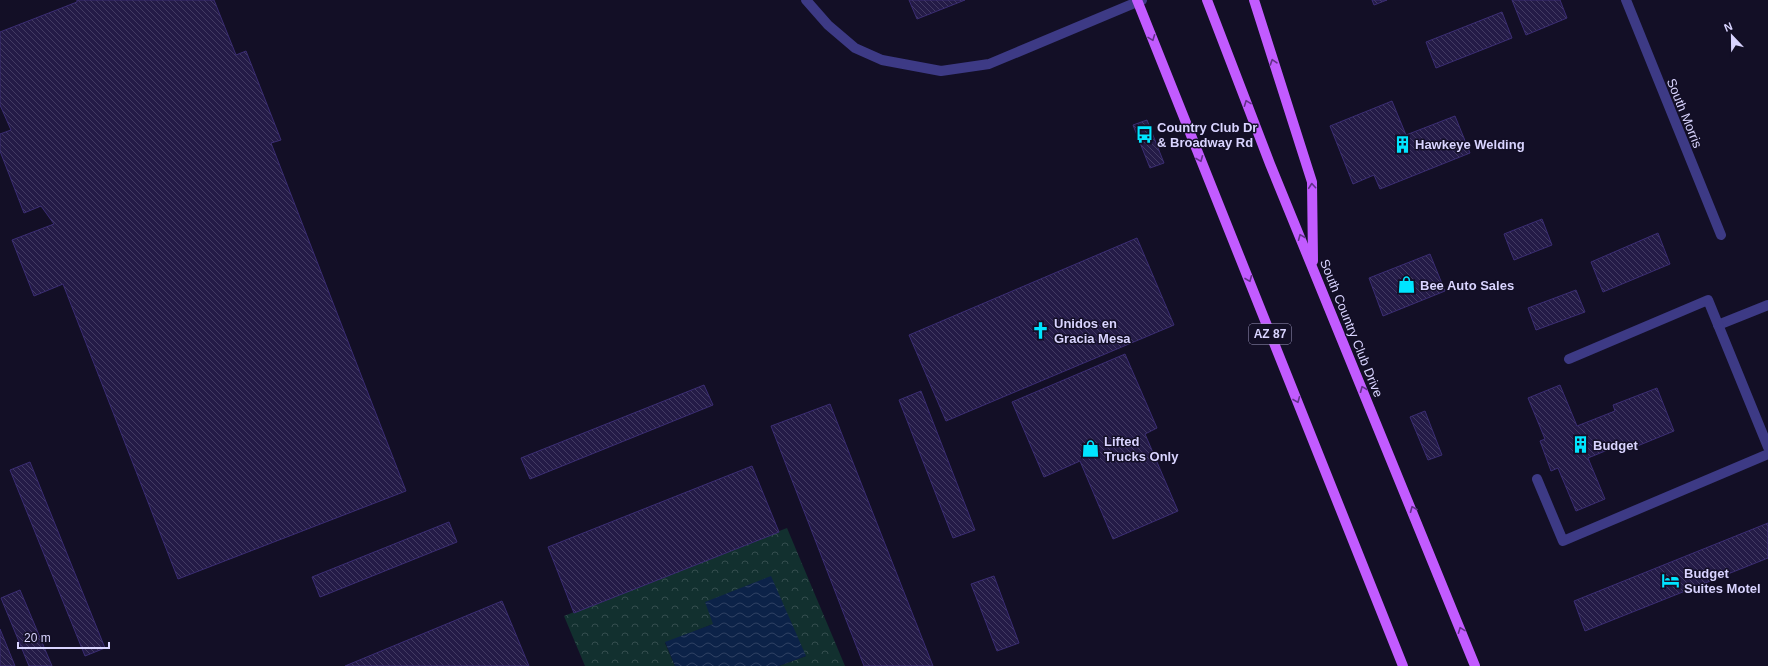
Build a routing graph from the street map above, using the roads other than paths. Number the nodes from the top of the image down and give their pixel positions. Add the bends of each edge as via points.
1 (806, 0) edge
2 (1207, 0) edge
3 (1254, 0) edge
4 (1626, 0) edge
5 (1139, 1) edge
6 (1721, 235) dead end
7 (1313, 267) junction
8 (1768, 305) edge
9 (1718, 325) junction
10 (1569, 359) dead end
11 (1768, 447) edge
12 (1768, 454) edge
13 (1537, 479) dead end
14 (1403, 666) edge
15 (1475, 666) edge

1 - 5 street via 828,25 855,48 882,60 941,71 989,64
7 -> 2 main road, South Country Club Drive
7 -> 3 main road via 1312,182
4 - 6 street, South Morris
5 -> 14 main road, AZ 87
15 -> 7 main road, South Country Club Drive
8 - 9 street
9 - 10 street via 1708,300
9 - 11 street
12 - 13 street via 1563,541

